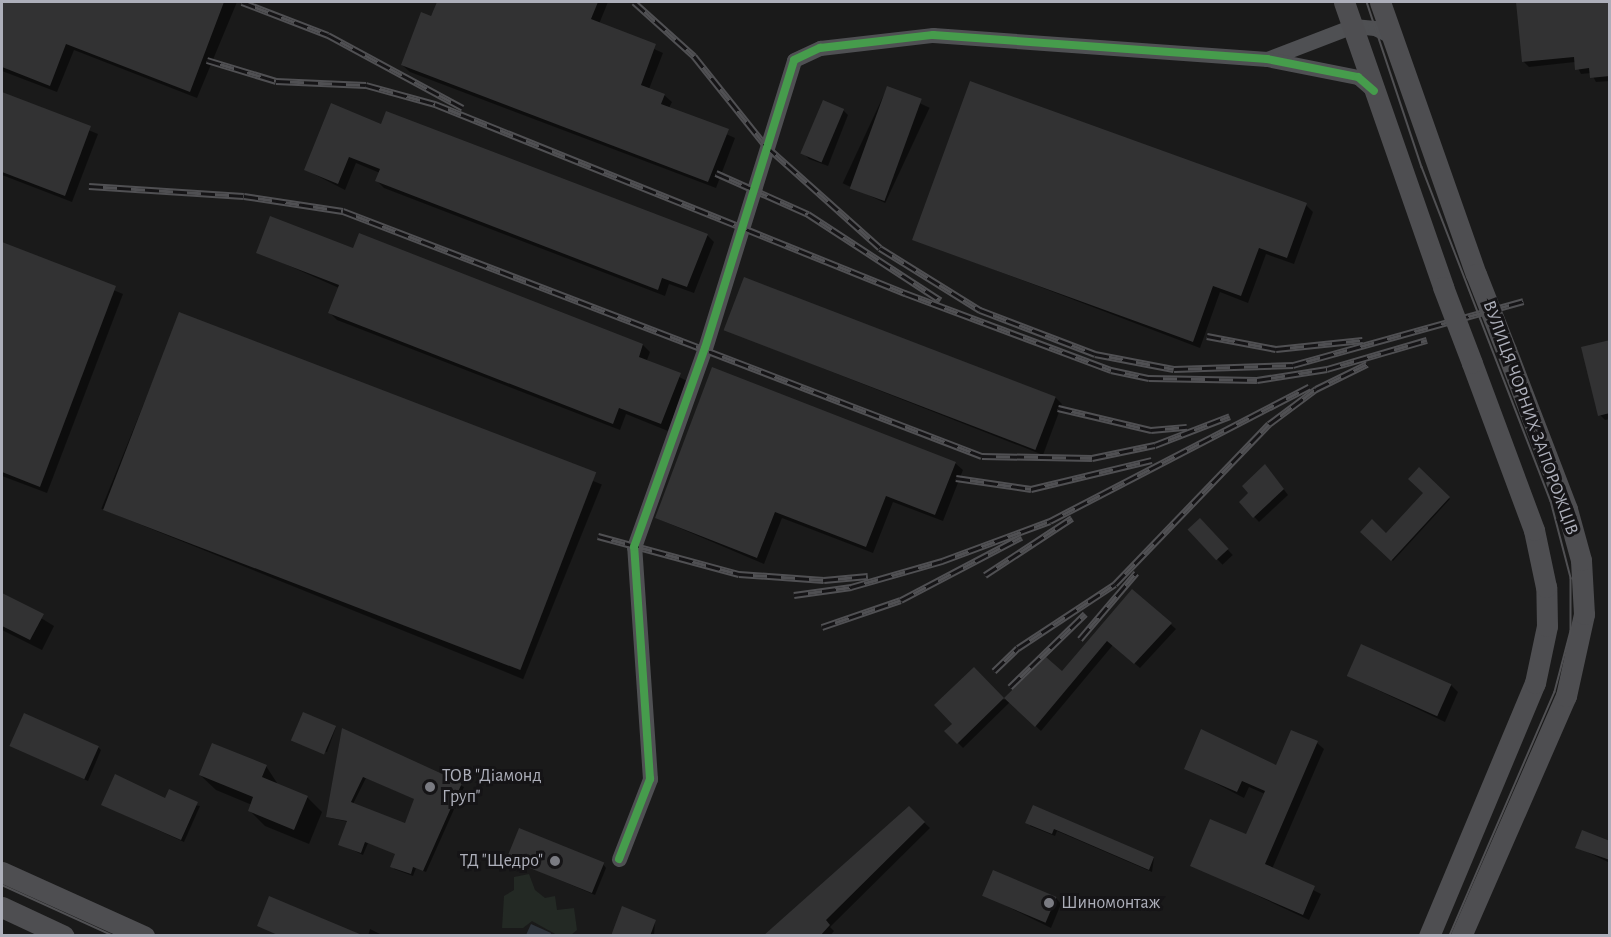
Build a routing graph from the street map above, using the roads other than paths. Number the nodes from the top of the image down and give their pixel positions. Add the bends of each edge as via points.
1 (1344, 2) edge
2 (1380, 2) edge
3 (1353, 26) junction
4 (1391, 36) junction
5 (1267, 59) junction
6 (1374, 91) junction
7 (619, 858) dead end
8 (2, 872) edge
9 (2, 907) edge
10 (64, 936) edge
11 (144, 936) edge
12 (1429, 936) edge
13 (1461, 936) edge

1 - 3 main road, ВУЛИЦЯ ЧОРНИХ ЗАПОРОЖЦІВ
2 - 4 main road, ВУЛИЦЯ ЧОРНИХ ЗАПОРОЖЦІВ
3 - 4 street via 1375,28
3 - 5 street
3 - 6 main road, ВУЛИЦЯ ЧОРНИХ ЗАПОРОЖЦІВ
4 - 13 main road, ВУЛИЦЯ ЧОРНИХ ЗАПОРОЖЦІВ, bridge via 1476,274 1570,517 1583,569 1584,614 1566,696
5 - 6 street via 1358,77
5 - 7 street via 933,35 820,48 794,60 705,348 634,547 650,779
6 - 12 main road, ВУЛИЦЯ ЧОРНИХ ЗАПОРОЖЦІВ, bridge via 1534,530 1546,588 1547,626 1535,682
8 - 11 main road
9 - 10 main road

